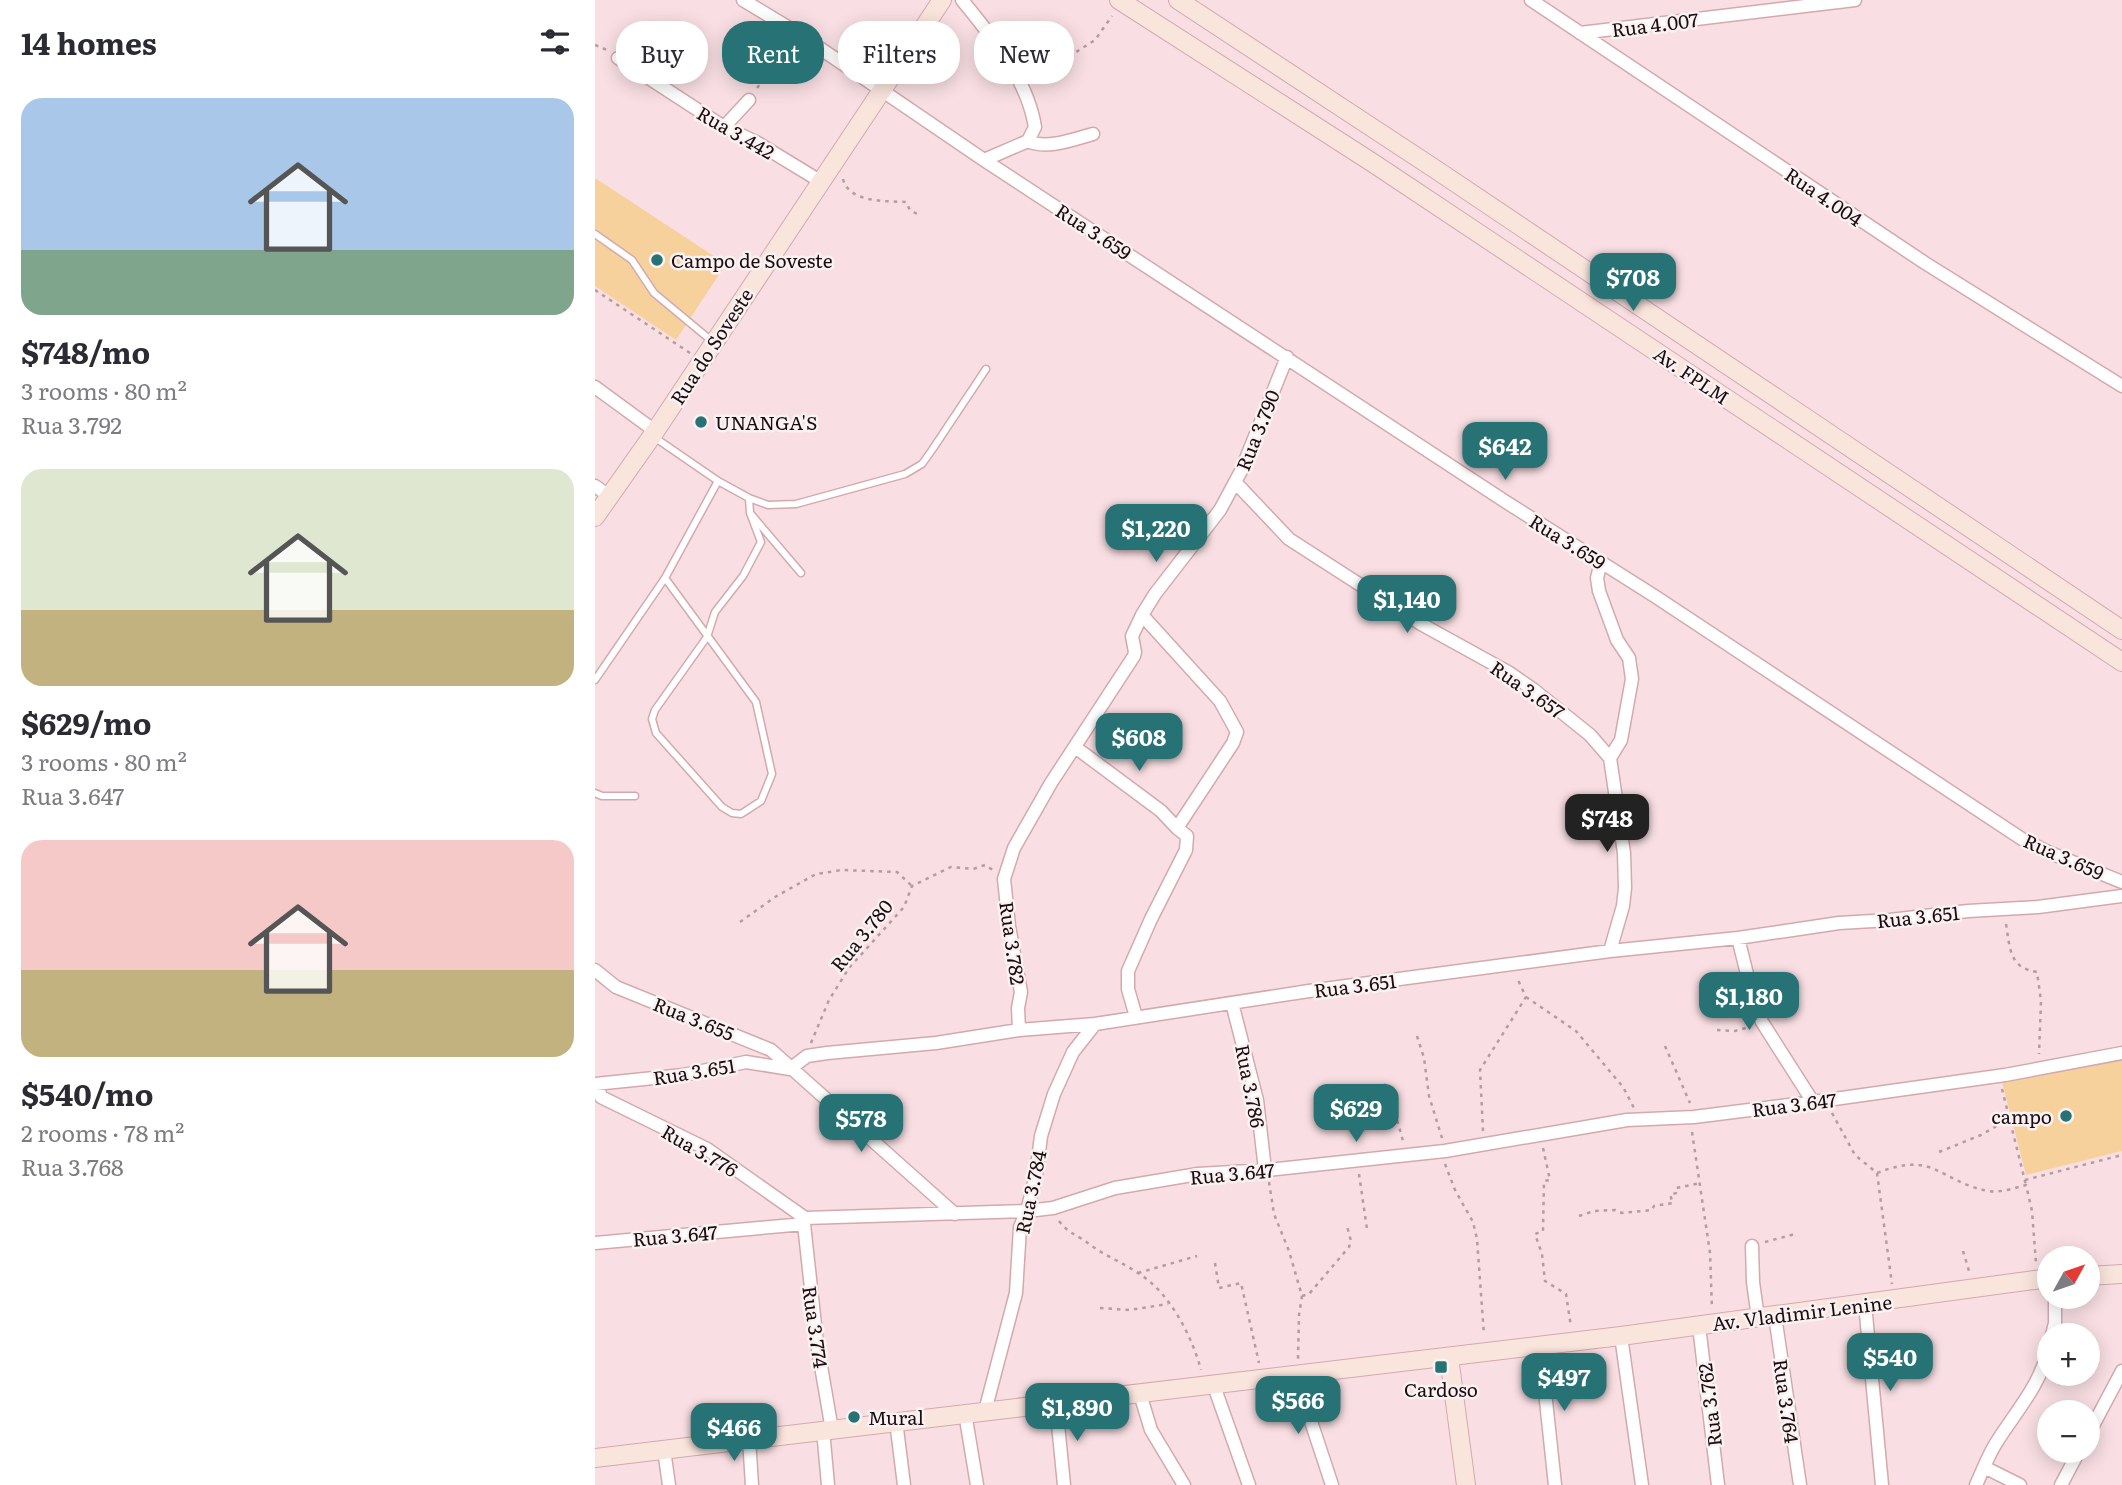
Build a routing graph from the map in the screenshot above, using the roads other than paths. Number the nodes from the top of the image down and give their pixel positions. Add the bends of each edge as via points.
1 (743, 0) edge
2 (942, 0) edge
3 (961, 0) edge
4 (1178, 0) edge
5 (1531, 0) edge
6 (1755, 0) edge
7 (1855, 0) edge
8 (1121, 1) edge
9 (1765, 10) junction
10 (1580, 33) junction
11 (658, 84) edge
12 (884, 90) junction
13 (749, 100) road end
14 (724, 127) junction
15 (1093, 134) dead end
16 (1028, 142) junction
17 (984, 160) junction
18 (820, 181) junction
19 (595, 234) edge
20 (713, 342) junction
21 (1287, 357) junction
22 (986, 369) dead end
23 (2122, 386) edge
24 (595, 387) edge
25 (654, 433) junction
26 (718, 481) junction
27 (1235, 482) junction
28 (602, 491) edge
29 (749, 498) junction
30 (750, 513) junction
31 (595, 517) edge
32 (2016, 559) junction
33 (1601, 562) junction
34 (801, 573) dead end
35 (664, 578) junction
36 (2002, 580) junction
37 (1142, 615) junction
38 (2122, 630) edge
39 (707, 637) junction
40 (2122, 662) edge
41 (595, 680) edge
42 (1075, 747) junction
43 (1610, 758) junction
44 (1051, 783) joint
45 (595, 793) edge
46 (635, 796) dead end
47 (1177, 828) junction
48 (2122, 882) edge
49 (2122, 896) edge
50 (1738, 939) junction
51 (1611, 951) junction
52 (595, 970) edge
53 (1232, 1003) junction
54 (1136, 1017) junction
55 (1095, 1024) junction
56 (1019, 1030) junction
57 (2122, 1054) edge
58 (790, 1069) junction
59 (596, 1084) edge
60 (1820, 1101) junction
61 (1266, 1170) junction
62 (1027, 1211) junction
63 (955, 1214) junction
64 (804, 1221) junction
65 (595, 1243) edge
66 (1752, 1246) road end
67 (2122, 1274) edge
68 (2100, 1275) edge
69 (2037, 1279) edge
70 (1865, 1304) junction
71 (1767, 1317) junction
72 (1706, 1324) junction
73 (1621, 1336) junction
74 (1540, 1345) junction
75 (1449, 1357) junction
76 (2122, 1371) edge
77 (1297, 1376) junction
78 (2037, 1383) edge
79 (1210, 1386) junction
80 (1140, 1394) junction
81 (1056, 1404) junction
82 (985, 1411) junction
83 (2100, 1412) edge
84 (965, 1413) junction
85 (896, 1421) junction
86 (828, 1430) junction
87 (749, 1439) junction
88 (664, 1450) junction
89 (595, 1458) edge
90 (2073, 1463) edge
91 (1984, 1467) junction
92 (669, 1485) edge
93 (753, 1485) edge
94 (828, 1485) edge
95 (904, 1485) edge
96 (977, 1485) edge
97 (1065, 1485) edge
98 (1184, 1485) edge
99 (1249, 1485) edge
100 (1332, 1485) edge
101 (1466, 1485) edge
102 (1555, 1485) edge
103 (1642, 1485) edge
104 (1718, 1485) edge
105 (1800, 1485) edge
106 (1882, 1485) edge
107 (1976, 1485) edge
108 (2020, 1485) edge
109 (2061, 1485) edge

1 - 12 street, Rua 3.659
2 - 12 main road, Rua do Soveste
3 - 16 street via 997,44 1024,92 1035,127
4 - 32 main road, Av. FPLM
5 - 10 street, Rua 4.004
6 - 9 street
7 - 9 street, Rua 4.007
8 - 36 main road, Av. FPLM
9 - 10 street, Rua 4.007
10 - 23 street, Rua 4.004 via 1925,263
11 - 14 street, Rua 3.442
12 - 17 street, Rua 3.659
12 - 18 main road, Rua do Soveste
13 - 14 street
14 - 18 street, Rua 3.442
15 - 16 street via 1055,143
16 - 17 street
17 - 21 street, Rua 3.659
18 - 20 main road, Rua do Soveste
19 - 20 lane via 632,260 654,293
20 - 25 main road, Rua do Soveste
21 - 27 street, Rua 3.790
21 - 33 street, Rua 3.659
22 - 29 lane via 922,464 905,474 796,504 768,505
24 - 25 street
25 - 26 lane
25 - 28 main road, Rua do Soveste
26 - 29 lane
26 - 35 lane
27 - 37 street, Rua 3.790 via 1220,510
27 - 43 street, Rua 3.657 via 1289,539 1517,678 1590,735
28 - 31 main road, Rua do Soveste
29 - 30 lane
30 - 34 lane
30 - 39 lane via 761,542 743,576 715,612
32 - 36 main road
32 - 38 main road, Av. FPLM
33 - 43 street via 1599,591 1629,659 1632,680 1621,740
33 - 48 street, Rua 3.659 via 2022,839
35 - 39 lane
35 - 41 lane
36 - 40 main road, Av. FPLM
37 - 42 street, Rua 3.790 via 1132,636 1134,656
37 - 47 street via 1220,701 1237,732
39 - 39 lane via 655,710 653,726 707,793 722,807 741,814 761,801 772,774 756,702
42 - 44 street, Rua 3.790
42 - 47 street
43 - 51 street via 1625,888
44 - 56 street, Rua 3.782 via 1014,848 1004,879 1021,992
45 - 46 lane
47 - 54 street via 1187,836 1186,850 1128,971
49 - 50 street, Rua 3.651 via 1839,923
50 - 51 street, Rua 3.651
50 - 60 street via 1762,1022
51 - 53 street, Rua 3.651
52 - 58 street, Rua 3.655 via 616,987 771,1050
53 - 54 street, Rua 3.651
53 - 61 street, Rua 3.786 via 1257,1100
54 - 55 street, Rua 3.651
55 - 56 street, Rua 3.651
55 - 62 street, Rua 3.784 via 1073,1052 1054,1094
56 - 58 street, Rua 3.651 via 807,1056
57 - 60 street, Rua 3.647
58 - 59 street, Rua 3.651 via 746,1062
58 - 63 street, Rua 3.655
59 - 64 street, Rua 3.776 via 601,1097 707,1149
60 - 61 street, Rua 3.647 via 1640,1119 1443,1152
61 - 62 street, Rua 3.647 via 1198,1174 1115,1188 1053,1208
62 - 63 street, Rua 3.647
62 - 82 street, Rua 3.784 via 1020,1227 1016,1293
63 - 64 street, Rua 3.647
64 - 65 street, Rua 3.647
64 - 86 street, Rua 3.774
66 - 71 street, Rua 3.764 via 1753,1282
67 - 68 main road
69 - 70 main road, Av. Vladimir Lenine
70 - 71 main road, Av. Vladimir Lenine
70 - 106 street
71 - 72 main road, Av. Vladimir Lenine
71 - 105 street, Rua 3.764
72 - 73 main road, Av. Vladimir Lenine
72 - 104 street, Rua 3.762
73 - 74 main road, Av. Vladimir Lenine
73 - 103 street
74 - 75 main road, Av. Vladimir Lenine
74 - 102 street
75 - 77 main road, Av. Vladimir Lenine
75 - 101 main road
76 - 83 street
77 - 79 main road, Av. Vladimir Lenine
77 - 100 street
78 - 91 street
79 - 80 main road, Av. Vladimir Lenine
79 - 99 street
80 - 81 main road, Av. Vladimir Lenine
80 - 98 street via 1150,1430
81 - 82 main road, Av. Vladimir Lenine
81 - 97 street
82 - 84 main road, Av. Vladimir Lenine
84 - 85 main road, Av. Vladimir Lenine
84 - 96 street
85 - 86 main road, Av. Vladimir Lenine
85 - 95 street
86 - 87 main road, Av. Vladimir Lenine
86 - 94 street, Rua 3.774
87 - 88 main road, Av. Vladimir Lenine
87 - 93 street
88 - 89 main road, Av. Vladimir Lenine
88 - 92 street
90 - 109 street
91 - 107 street
91 - 108 street

